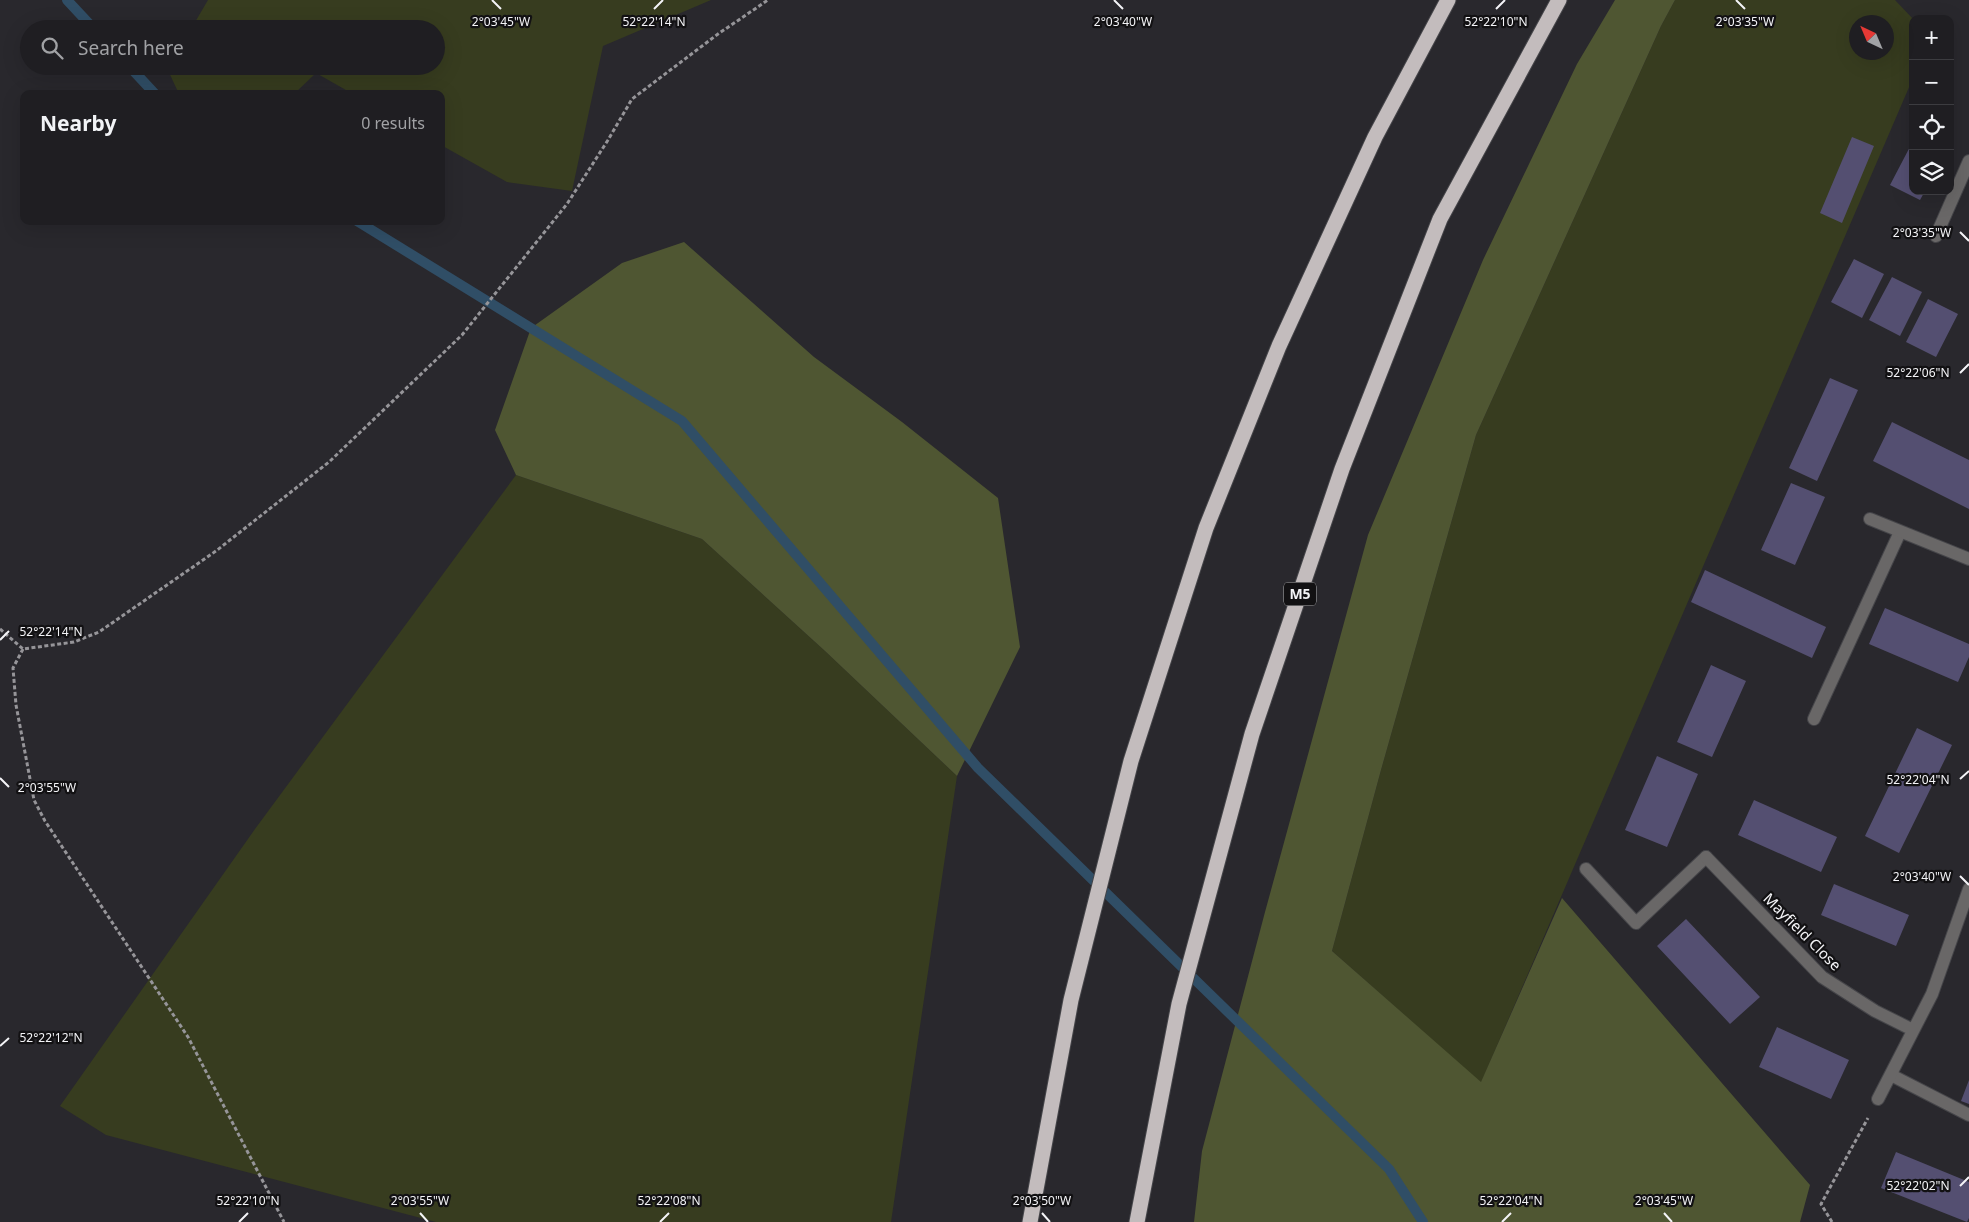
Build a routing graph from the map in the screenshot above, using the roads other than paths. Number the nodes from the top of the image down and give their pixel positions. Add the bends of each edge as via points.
1 (1448, 0) edge
2 (1559, 0) edge
3 (1969, 161) edge
4 (1936, 236) dead end
5 (1870, 519) dead end
6 (1900, 532) junction
7 (1969, 559) edge
8 (1814, 720) dead end
9 (1586, 869) dead end
10 (1969, 889) edge
11 (1914, 1030) junction
12 (1891, 1075) junction
13 (1878, 1099) road end
14 (1969, 1115) edge
15 (1030, 1222) edge
16 (1137, 1222) edge

1 - 15 highway via 1375,137 1283,338 1206,528 1131,761 1071,1000
2 - 16 highway, M5 via 1440,219 1342,469 1247,752 1179,1004
3 - 4 street
5 - 6 street
6 - 7 street
6 - 8 street
9 - 11 street, Mayfield Close via 1636,923 1706,857 1822,978 1875,1011
10 - 11 street via 1932,994
11 - 12 street
12 - 13 street
12 - 14 street

